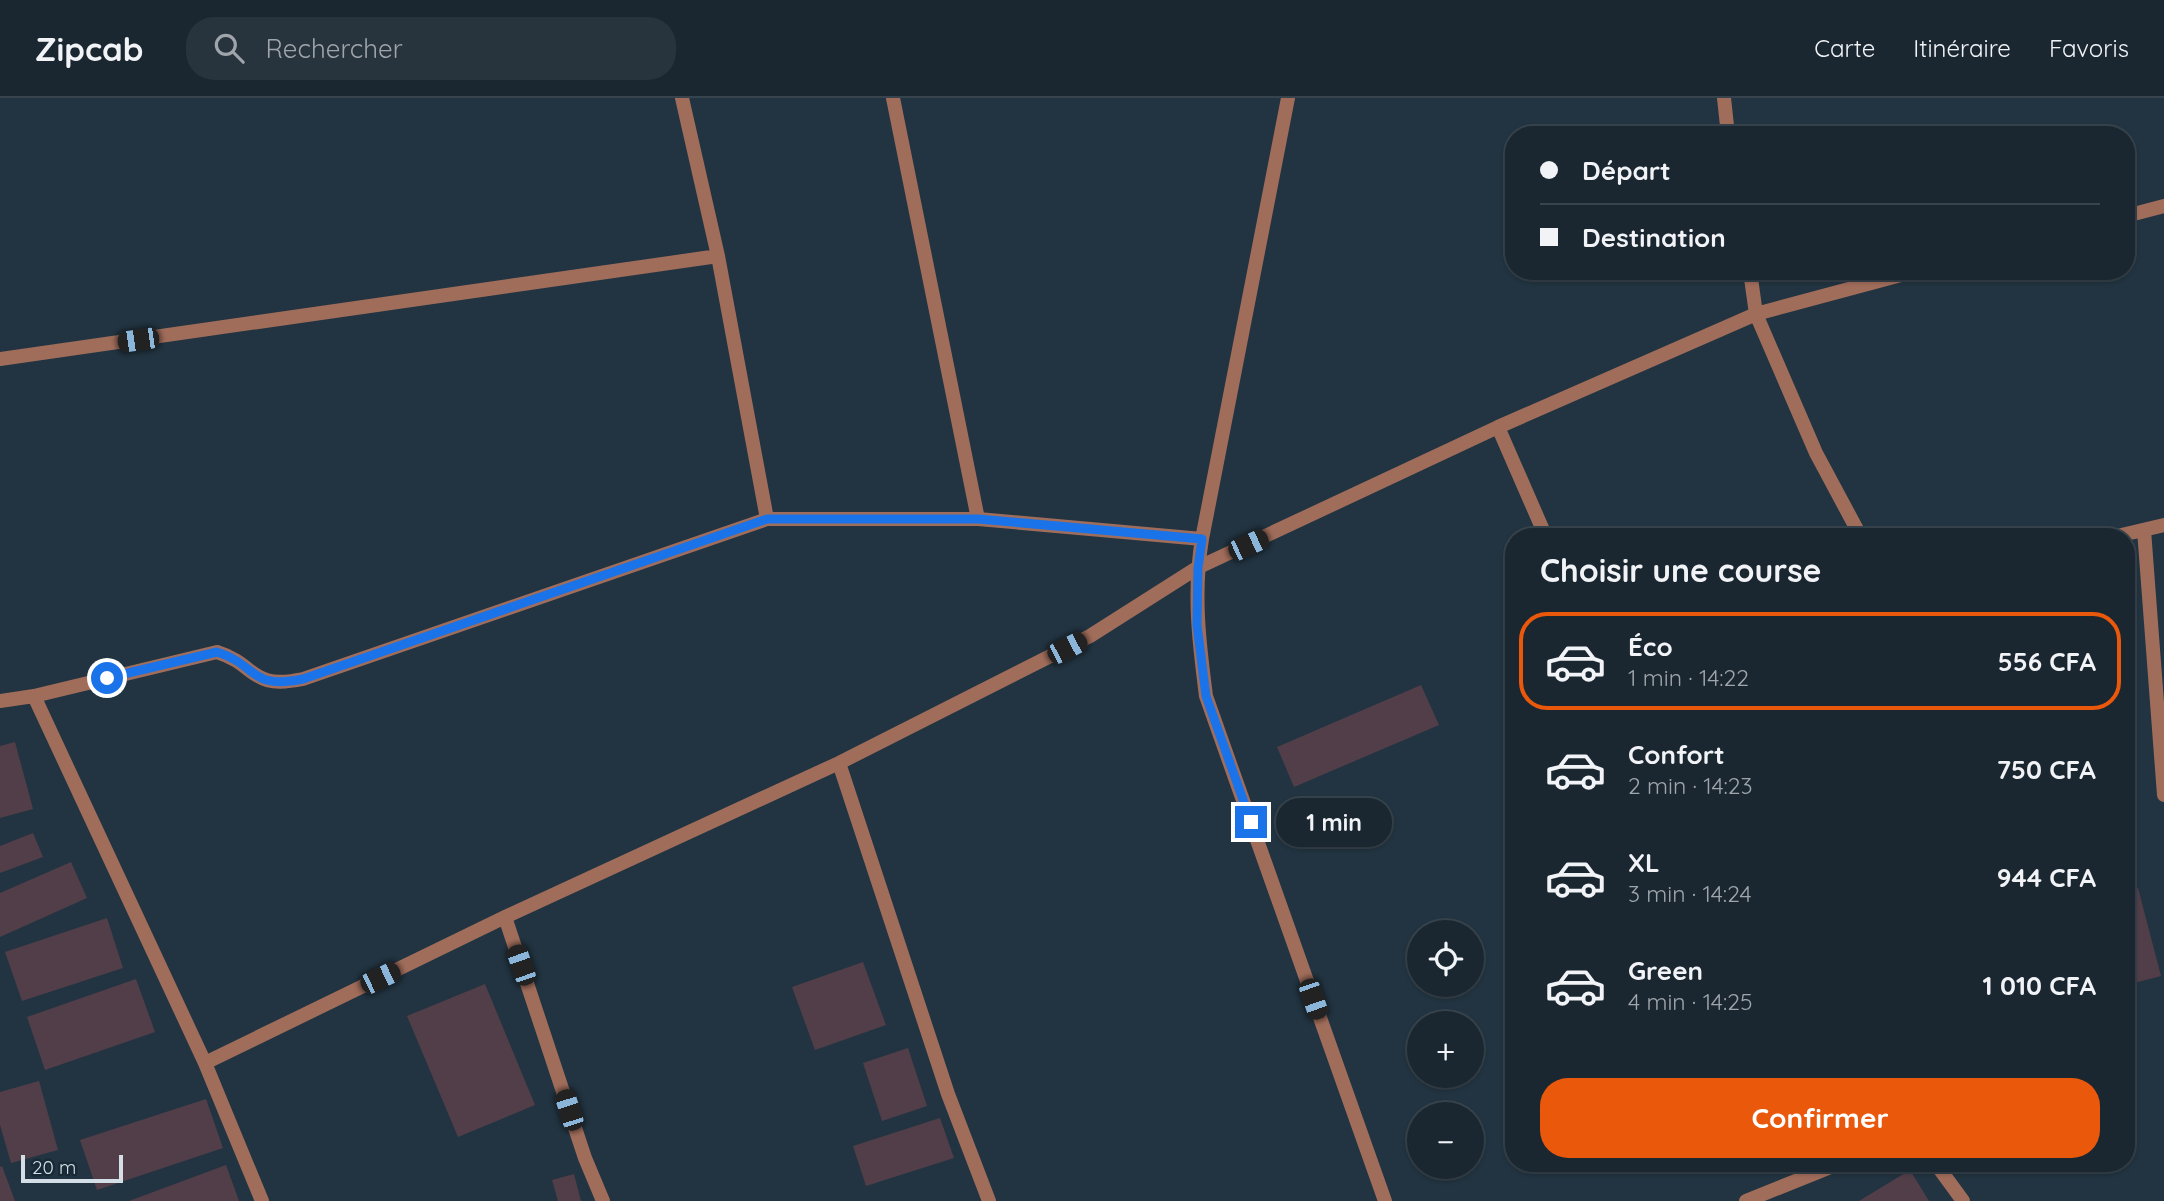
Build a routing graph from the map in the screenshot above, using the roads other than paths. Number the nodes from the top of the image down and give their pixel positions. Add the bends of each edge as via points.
1 (682, 98) edge
2 (892, 98) edge
3 (1288, 98) edge
4 (1724, 98) edge
5 (1727, 126) edge
6 (2164, 205) edge
7 (2135, 213) edge
8 (718, 256) junction
9 (1751, 280) edge
10 (1883, 280) edge
11 (1756, 314) junction
12 (0, 359) edge
13 (1498, 427) junction
14 (767, 519) junction
15 (978, 519) junction
16 (2164, 525) edge
17 (1542, 528) edge
18 (1856, 528) edge
19 (2144, 530) junction
20 (2135, 532) edge
21 (1202, 539) junction
22 (1198, 568) junction
23 (34, 696) junction
24 (0, 701) edge
25 (839, 763) junction
26 (2164, 795) edge
27 (505, 917) junction
28 (205, 1063) junction
29 (1810, 1172) edge
30 (1942, 1172) edge
31 (262, 1201) edge
32 (603, 1201) edge
33 (989, 1201) edge
34 (1385, 1201) edge
35 (1746, 1201) edge
36 (1963, 1201) edge

1 - 8 street
2 - 15 street
3 - 21 street
4 - 5 street
6 - 7 street
8 - 12 street
8 - 14 street
9 - 11 street
10 - 11 street
11 - 13 street
11 - 18 street via 1816,453
13 - 17 street
13 - 22 street
14 - 15 street
14 - 23 street via 303,679 268,682 217,652
15 - 21 street
16 - 19 street
19 - 20 street
19 - 26 street
21 - 22 street
22 - 25 street via 1090,636
22 - 34 street via 1197,625 1206,696
23 - 24 street
23 - 28 street
25 - 27 street
25 - 33 street via 948,1094
27 - 28 street
27 - 32 street
28 - 31 street
29 - 35 street
30 - 36 street

